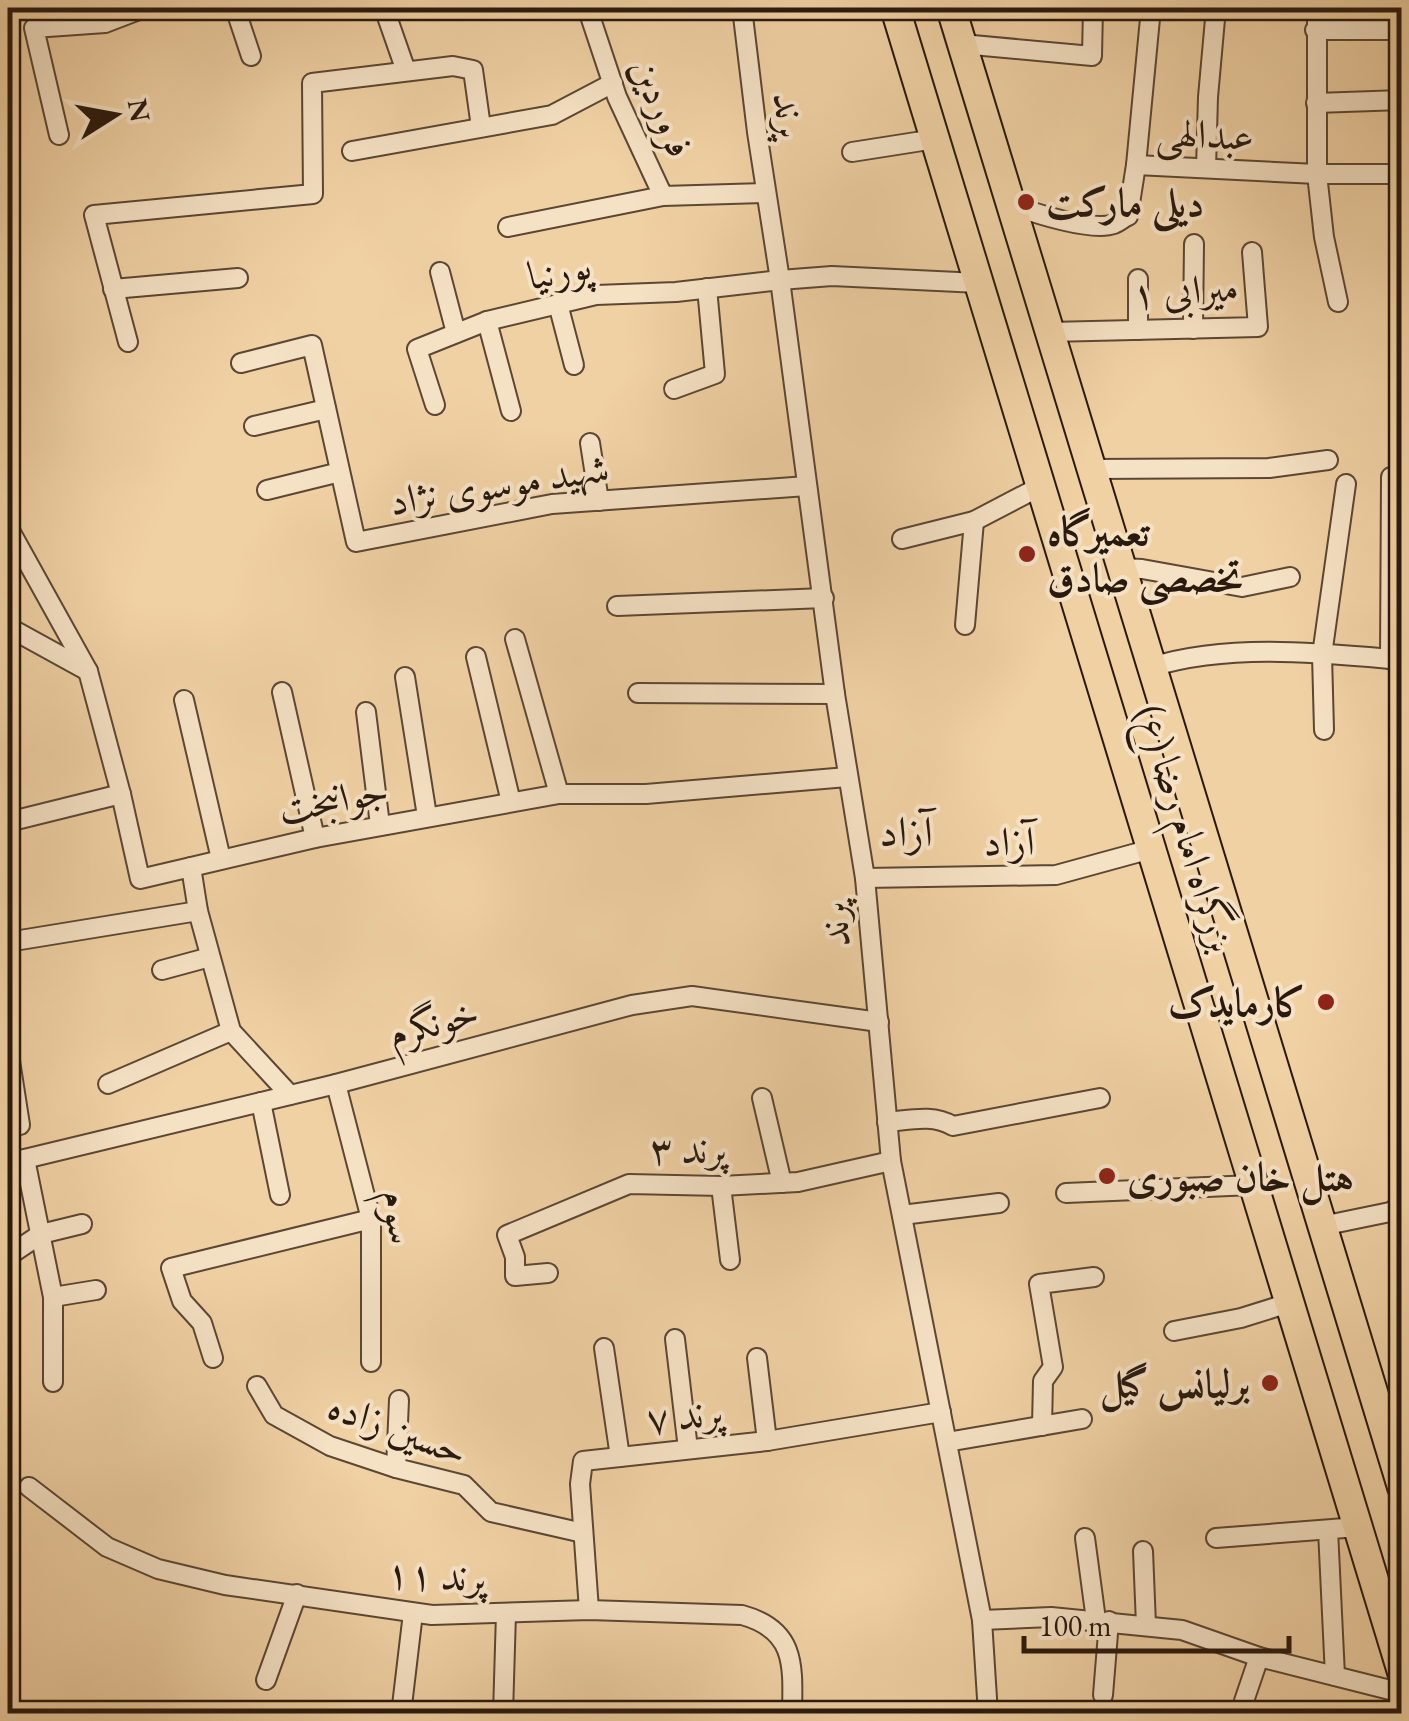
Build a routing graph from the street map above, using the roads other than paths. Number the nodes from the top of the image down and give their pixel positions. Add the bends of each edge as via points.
1 (144, 8) edge
2 (235, 8) edge
3 (384, 8) edge
4 (559, 8) edge
5 (742, 8) edge
6 (895, 8) edge
7 (951, 8) edge
8 (1093, 8) edge
9 (1151, 8) edge
10 (1216, 8) edge
11 (1316, 8) edge
12 (591, 9) edge
13 (1315, 30) junction
14 (1402, 30) edge
15 (962, 44) junction
16 (251, 56) dead end
17 (406, 72) junction
18 (612, 83) junction
19 (1402, 100) edge
20 (1316, 102) junction
21 (482, 127) junction
22 (58, 135) dead end
23 (935, 139) junction
24 (352, 151) dead end
25 (852, 152) dead end
26 (1136, 166) junction
27 (1206, 168) junction
28 (1317, 174) junction
29 (1402, 174) edge
30 (766, 193) junction
31 (663, 196) junction
32 (1011, 204) junction
33 (1052, 218) junction
34 (508, 227) dead end
35 (1022, 241) junction
36 (1194, 244) dead end
37 (1252, 252) dead end
38 (440, 272) dead end
39 (238, 278) dead end
40 (1138, 279) dead end
41 (780, 280) junction
42 (979, 283) junction
43 (707, 288) junction
44 (114, 289) junction
45 (1338, 302) dead end
46 (558, 304) junction
47 (488, 320) junction
48 (1193, 328) junction
49 (1138, 330) junction
50 (1050, 332) junction
51 (456, 333) junction
52 (128, 342) dead end
53 (241, 363) dead end
54 (574, 365) dead end
55 (674, 388) dead end
56 (434, 405) dead end
57 (326, 409) junction
58 (511, 411) dead end
59 (254, 426) dead end
60 (590, 443) dead end
61 (1328, 460) dead end
62 (1092, 469) junction
63 (340, 472) junction
64 (1396, 477) edge
65 (1346, 484) dead end
66 (808, 486) junction
67 (1041, 486) junction
68 (266, 490) dead end
69 (600, 501) junction
70 (974, 521) junction
71 (8, 527) edge
72 (902, 539) dead end
73 (1122, 568) junction
74 (1290, 577) dead end
75 (824, 598) junction
76 (617, 606) dead end
77 (965, 625) dead end
78 (8, 627) edge
79 (515, 639) dead end
80 (1322, 654) junction
81 (476, 657) dead end
82 (1398, 660) edge
83 (1152, 666) junction
84 (88, 671) junction
85 (405, 677) dead end
86 (282, 692) dead end
87 (638, 693) dead end
88 (835, 694) junction
89 (1402, 695) edge
90 (184, 700) dead end
91 (366, 712) dead end
92 (1324, 730) dead end
93 (847, 777) junction
94 (121, 794) junction
95 (559, 794) junction
96 (511, 802) junction
97 (9, 815) edge
98 (426, 816) junction
99 (380, 825) junction
100 (315, 838) junction
101 (1151, 849) junction
102 (221, 859) junction
103 (191, 867) junction
104 (865, 878) junction
105 (198, 911) junction
106 (8, 942) edge
107 (210, 957) junction
108 (162, 970) dead end
109 (879, 1022) junction
110 (231, 1032) junction
111 (8, 1048) edge
112 (108, 1084) dead end
113 (336, 1084) junction
114 (290, 1094) junction
115 (762, 1098) dead end
116 (1100, 1098) dead end
117 (260, 1102) junction
118 (887, 1122) junction
119 (20, 1125) dead end
120 (16, 1161) edge
121 (891, 1161) junction
122 (782, 1183) junction
123 (1254, 1185) junction
124 (721, 1186) junction
125 (1066, 1193) dead end
126 (280, 1195) dead end
127 (999, 1203) dead end
128 (1402, 1205) edge
129 (902, 1215) junction
130 (372, 1219) junction
131 (82, 1224) dead end
132 (1322, 1226) junction
133 (41, 1234) junction
134 (8, 1256) edge
135 (730, 1260) dead end
136 (548, 1273) dead end
137 (1094, 1277) dead end
138 (96, 1290) dead end
139 (53, 1297) junction
140 (1289, 1303) junction
141 (1174, 1331) dead end
142 (676, 1340) dead end
143 (604, 1348) dead end
144 (213, 1358) dead end
145 (758, 1358) dead end
146 (371, 1362) dead end
147 (53, 1382) dead end
148 (257, 1386) dead end
149 (399, 1400) dead end
150 (941, 1412) junction
151 (1082, 1419) dead end
152 (1042, 1426) junction
153 (767, 1440) junction
154 (947, 1442) junction
155 (688, 1450) junction
156 (620, 1457) junction
157 (396, 1468) junction
158 (1402, 1487) edge
159 (29, 1488) dead end
160 (1358, 1528) junction
161 (1328, 1530) junction
162 (584, 1533) junction
163 (1085, 1538) dead end
164 (1216, 1538) dead end
165 (1143, 1550) dead end
166 (297, 1594) junction
167 (589, 1610) junction
168 (413, 1613) junction
169 (506, 1613) junction
170 (982, 1620) junction
171 (1103, 1621) junction
172 (1146, 1624) junction
173 (1260, 1657) junction
174 (1402, 1672) edge
175 (1335, 1676) junction
176 (266, 1680) dead end
177 (1402, 1694) edge
178 (1103, 1695) dead end
179 (982, 1713) edge
180 (400, 1714) edge
181 (504, 1714) edge
182 (792, 1714) edge
183 (1244, 1714) edge

1 - 22 street via 105,23 34,28
2 - 16 street
3 - 17 street
4 - 12 street
5 - 30 street, پرند
6 - 23 highway, بزرگراه امام رضا (ع)
7 - 15 highway, بزرگراه امام رضا (ع)
8 - 15 street via 1092,56
9 - 26 street
10 - 27 street
11 - 13 street
12 - 18 street, فروردین
13 - 14 street
13 - 20 street
15 - 32 highway, بزرگراه امام رضا (ع)
17 - 21 street via 473,70
17 - 44 street via 312,83 313,194 94,215
18 - 21 street via 552,115
18 - 31 street, فروردین
19 - 20 street
20 - 28 street
21 - 24 street
23 - 25 street
23 - 42 highway, بزرگراه امام رضا (ع)
26 - 27 street, عبدالهی
26 - 33 street, عبدالهی via 1128,216 1113,225
27 - 28 street, عبدالهی
28 - 29 street, عبدالهی
28 - 45 street
30 - 31 street, فروردین
30 - 41 street, پرند
31 - 34 street
32 - 33 street, عبدالهی
32 - 35 highway, بزرگراه امام رضا (ع)
33 - 35 street
35 - 50 highway, بزرگراه امام رضا (ع)
36 - 48 street
37 - 48 street, میرابی ۱ via 1258,327
38 - 51 street
39 - 44 street
40 - 49 street
41 - 42 street, پورنیا
41 - 43 street, پورنیا
41 - 66 street, پرند
42 - 67 highway, بزرگراه امام رضا (ع)
43 - 46 street, پورنیا
43 - 55 street via 715,374
44 - 52 street
46 - 47 street, پورنیا
46 - 54 street
47 - 51 street, پورنیا
47 - 58 street
48 - 49 street, میرابی ۱
49 - 50 street, میرابی ۱
50 - 62 highway, بزرگراه امام رضا (ع)
51 - 56 street, پورنیا via 416,349
53 - 57 street, شهید موسوی نژاد via 312,346
57 - 59 street
57 - 63 street, شهید موسوی نژاد
60 - 69 street
61 - 62 street via 1269,468
62 - 73 highway, بزرگراه امام رضا (ع)
63 - 68 street
63 - 69 street, شهید موسوی نژاد via 356,542
64 - 82 street
65 - 80 street
66 - 69 street, شهید موسوی نژاد
66 - 75 street, پرند
67 - 70 street
67 - 101 highway, بزرگراه امام رضا (ع)
70 - 72 street
70 - 77 street
71 - 84 street, جوانبخت
73 - 74 street via 1242,587
73 - 83 highway, بزرگراه امام رضا (ع)
75 - 76 street
75 - 88 street, پرند
78 - 84 street
79 - 95 street
80 - 82 street
80 - 83 street via 1271,651
80 - 92 street
81 - 96 street
82 - 89 street
83 - 132 highway, بزرگراه امام رضا (ع)
84 - 94 street, جوانبخت
85 - 98 street
86 - 100 street
87 - 88 street
88 - 93 street, پرند
90 - 102 street
91 - 99 street
93 - 95 street, جوانبخت via 646,794
93 - 104 street, پرند
94 - 97 street
94 - 103 street, جوانبخت via 140,879
95 - 96 street, جوانبخت
96 - 98 street, جوانبخت
98 - 99 street, جوانبخت
99 - 100 street, جوانبخت
100 - 102 street, جوانبخت
101 - 104 street, آزاد via 1056,874
101 - 123 highway, بزرگراه امام رضا (ع)
102 - 103 street, جوانبخت
103 - 105 street
104 - 109 street, پرند
105 - 106 street
105 - 107 street
107 - 108 street
107 - 110 street
109 - 113 street, خونگرم via 682,996
109 - 118 street, پرند
110 - 112 street
110 - 114 street
111 - 119 street
113 - 114 street, خونگرم
113 - 130 street, سوم
114 - 117 street, خونگرم
115 - 122 street
116 - 118 street via 954,1126 929,1118
117 - 120 street, خونگرم
117 - 126 street
118 - 121 street, پرند
120 - 133 street
121 - 122 street, پرند ۳
121 - 129 street, پرند
122 - 124 street, پرند ۳
123 - 125 street
123 - 140 highway, بزرگراه امام رضا (ع)
124 - 135 street
124 - 136 street, پرند ۳ via 629,1184 507,1235 515,1276
127 - 129 street
128 - 132 street
129 - 150 street, پرند
130 - 144 street via 171,1268
130 - 146 street, سوم
131 - 133 street
132 - 158 highway, بزرگراه امام رضا (ع)
133 - 134 street
133 - 139 street
137 - 152 street via 1039,1284 1054,1368 1043,1381
138 - 139 street
139 - 147 street
140 - 141 street
140 - 160 highway, بزرگراه امام رضا (ع)
142 - 155 street
143 - 156 street
145 - 153 street
148 - 157 street, حسین زاده via 274,1415 330,1446
149 - 157 street
150 - 153 street, پرند ۷
150 - 154 street, پرند
151 - 152 street
152 - 154 street
153 - 155 street, پرند ۷
154 - 170 street, پرند
155 - 156 street, پرند ۷
156 - 162 street, پرند ۷ via 583,1461
157 - 162 street, حسین زاده via 464,1485 491,1512
159 - 166 street, پرند ۱۱ via 108,1547 158,1569
160 - 161 street
160 - 174 highway, بزرگراه امام رضا (ع)
161 - 164 street
161 - 175 street
162 - 167 street, پرند ۷
163 - 171 street
165 - 172 street
166 - 168 street, پرند ۱۱
166 - 176 street
167 - 169 street, پرند ۱۱
167 - 182 street, پرند ۱۱ via 763,1621 785,1642
168 - 169 street, پرند ۱۱
168 - 180 street
169 - 181 street
170 - 171 street
170 - 179 street, پرند
171 - 172 street
171 - 178 street
172 - 173 street
173 - 175 street
173 - 183 street
175 - 177 street

